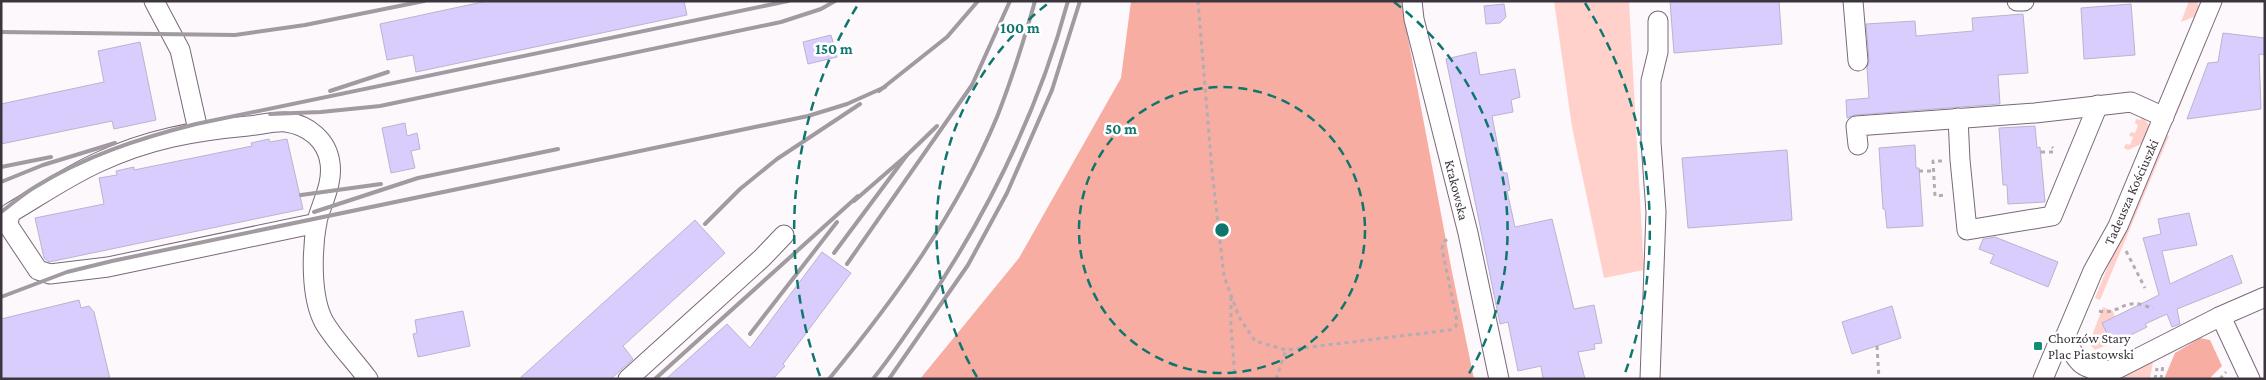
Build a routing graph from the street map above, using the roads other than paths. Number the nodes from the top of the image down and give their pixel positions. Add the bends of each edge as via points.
1 (154, 1) edge
2 (1412, 1) edge
3 (1853, 1) edge
4 (2018, 1) edge
5 (2024, 1) edge
6 (2212, 1) edge
7 (1658, 21) dead end
8 (1858, 61) dead end
9 (2098, 105) junction
10 (2164, 116) junction
11 (1958, 118) junction
12 (198, 130) junction
13 (1858, 145) dead end
14 (317, 223) junction
15 (784, 235) dead end
16 (2265, 297) edge
17 (2218, 317) junction
18 (2065, 337) junction
19 (2105, 375) edge
20 (368, 379) edge
21 (628, 379) edge
22 (1499, 379) edge
23 (1650, 379) edge
24 (2043, 379) edge
25 (2250, 379) edge

1 - 12 street via 180,50
2 - 22 street, Krakowska via 1468,233
3 - 8 street
4 - 5 street
6 - 10 street, Tadeusza Kościuszki
7 - 23 street via 1658,52 1652,81 1651,142 1656,212
9 - 10 street via 2131,102
9 - 11 street
9 - 11 street via 2052,216 1967,230
10 - 18 street, Tadeusza Kościuszki via 2118,226 2093,271
11 - 13 street via 1856,126
12 - 14 street via 286,122 311,130 324,144 330,163 329,187
12 - 14 street via 144,144 97,163 10,213 8,226 38,270 50,274 108,267
14 - 20 street via 313,241 315,292 324,321
15 - 21 street
16 - 17 street
17 - 19 street
17 - 25 street via 2223,321
18 - 19 street via 2074,357 2085,368
18 - 24 street, Tadeusza Kościuszki via 2056,348

